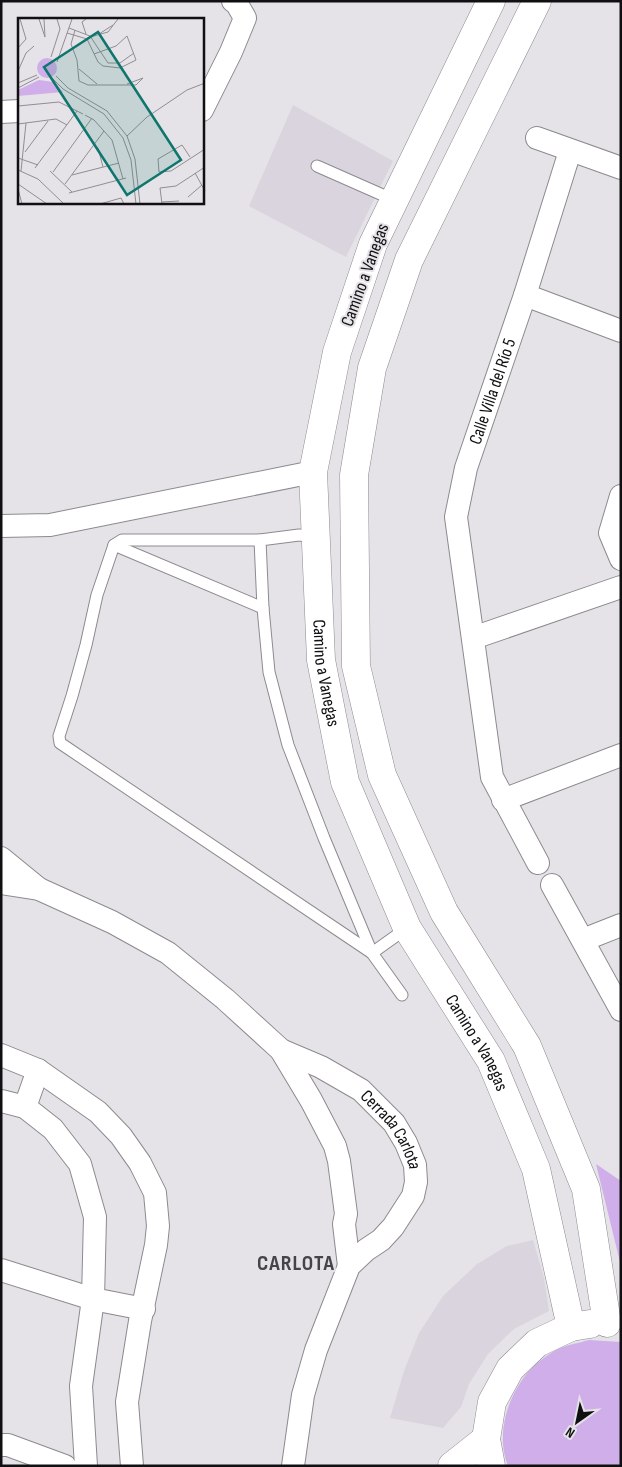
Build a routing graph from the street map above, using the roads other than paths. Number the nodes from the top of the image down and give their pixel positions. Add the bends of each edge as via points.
1 (233, 1) edge
2 (492, 1) edge
3 (537, 1) edge
4 (204, 106) edge
5 (18, 111) edge
6 (1, 112) edge
7 (537, 138) dead end
8 (570, 150) junction
9 (317, 166) dead end
10 (621, 168) edge
11 (394, 200) junction
12 (525, 296) junction
13 (621, 331) edge
14 (314, 472) junction
15 (621, 496) edge
16 (1, 526) edge
17 (316, 538) junction
18 (260, 540) junction
19 (114, 545) junction
20 (621, 559) edge
21 (621, 587) edge
22 (262, 608) junction
23 (473, 638) junction
24 (621, 755) edge
25 (503, 800) junction
26 (1, 858) edge
27 (538, 863) dead end
28 (1, 883) edge
29 (552, 885) dead end
30 (39, 889) junction
31 (621, 925) edge
32 (408, 928) junction
33 (583, 940) junction
34 (372, 953) junction
35 (402, 996) dead end
36 (621, 1010) edge
37 (280, 1050) junction
38 (1, 1055) edge
39 (38, 1070) junction
40 (1, 1101) edge
41 (25, 1107) junction
42 (349, 1266) junction
43 (1, 1270) edge
44 (93, 1299) junction
45 (144, 1309) junction
46 (614, 1324) edge
47 (571, 1328) junction
48 (486, 1439) junction
49 (3, 1443) edge
50 (129, 1465) edge
51 (65, 1466) edge
52 (86, 1466) edge
53 (293, 1466) edge
54 (452, 1466) edge
55 (491, 1466) edge

1 - 4 street via 245,18
2 - 11 main road, Camino a Vanegas
3 - 46 main road, Camino a Vanegas via 409,260 372,368 354,475 356,666 382,775 444,912 527,1046 586,1189
5 - 6 street
7 - 8 street
8 - 10 street
8 - 12 street, Calle Villa del Río 5
9 - 11 lane
11 - 14 main road, Camino a Vanegas via 373,244 337,352
12 - 13 street
12 - 23 street, Calle Villa del Río 5 via 466,468 456,517
14 - 16 street via 50,525
14 - 17 main road, Camino a Vanegas
15 - 20 street via 610,532
17 - 18 lane via 299,535
17 - 32 main road, Camino a Vanegas via 321,660 345,782
18 - 19 lane via 122,540
18 - 22 lane
19 - 22 lane
19 - 34 lane via 97,595 59,736 60,743
21 - 23 street
22 - 34 lane via 269,672 288,745
23 - 25 street, Calle Villa del Río 5 via 492,777
24 - 25 street
25 - 27 street, Calle Villa del Río 5
26 - 30 street, Cerrada Carlota
28 - 30 street, Cerrada Carlota
29 - 33 street
30 - 37 street, Cerrada Carlota via 112,922 168,953
31 - 33 street
32 - 34 lane
32 - 47 main road, Camino a Vanegas via 491,1060 536,1169
33 - 36 street
34 - 35 lane
37 - 42 street, Cerrada Carlota via 335,1146 346,1214 344,1224
37 - 42 street, Cerrada Carlota via 321,1066 361,1090 394,1123 415,1165 416,1189 410,1204 381,1240
38 - 39 street
39 - 41 street
39 - 45 street via 98,1112 121,1136 155,1193 158,1226
40 - 41 street
41 - 44 street via 53,1129 80,1164 95,1217
42 - 53 street, Cerrada Carlota via 302,1395
43 - 44 street
44 - 45 street
44 - 52 street via 81,1386
45 - 50 street via 127,1402
46 - 47 main road
47 - 48 main road via 537,1343 510,1369 492,1402
48 - 54 main road
48 - 55 main road
49 - 51 street

